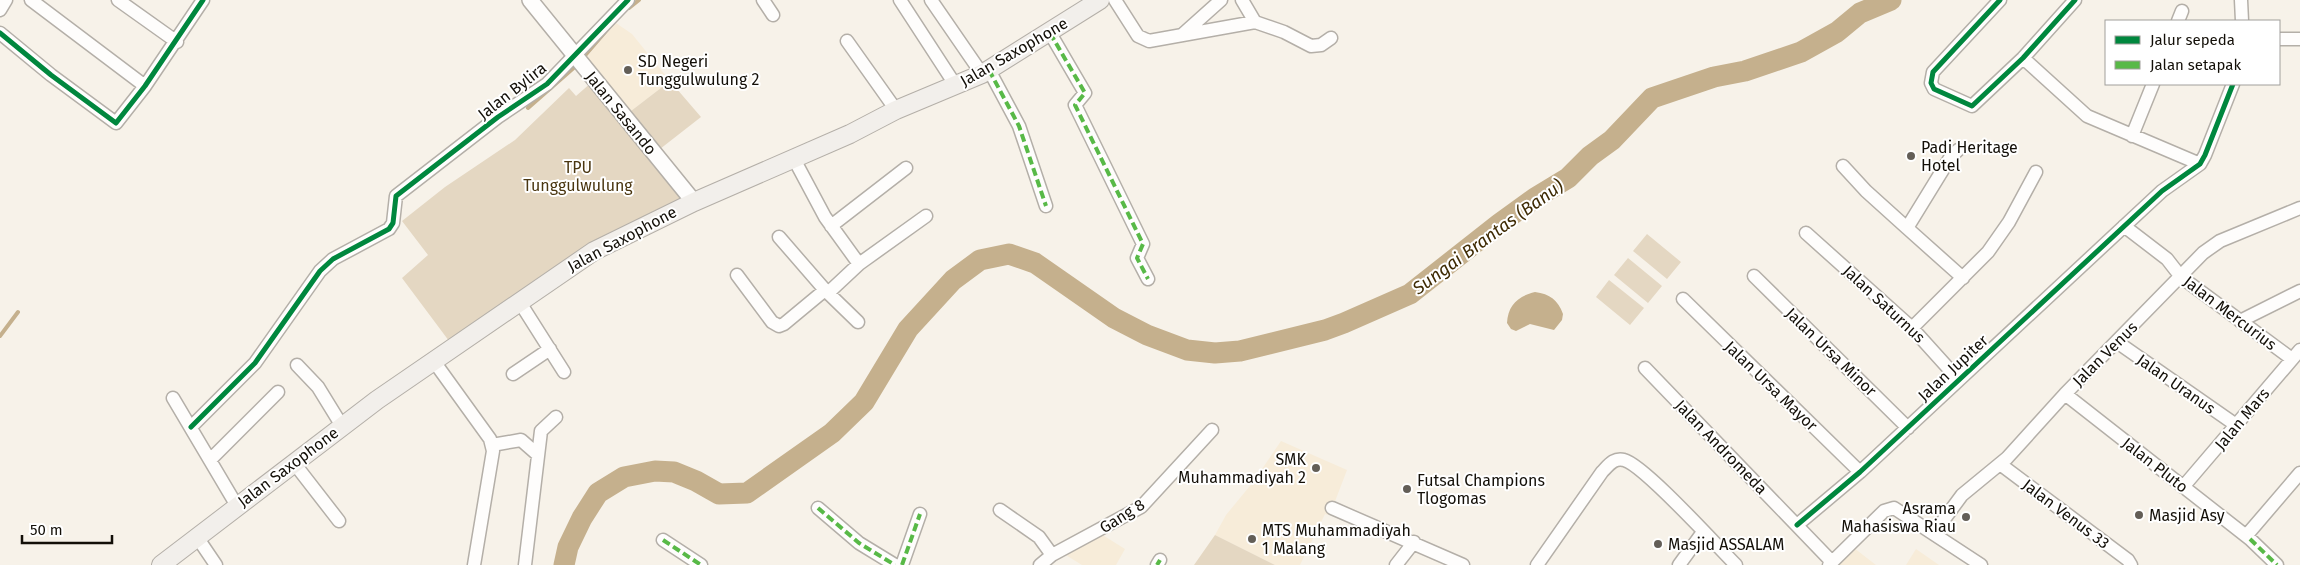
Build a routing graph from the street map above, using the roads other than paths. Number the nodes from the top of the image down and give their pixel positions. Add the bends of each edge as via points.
1 (6, 0) edge
2 (31, 0) edge
3 (118, 0) edge
4 (203, 0) edge
5 (628, 0) edge
6 (763, 0) edge
7 (900, 0) edge
8 (931, 0) edge
9 (1100, 0) edge
10 (1115, 0) edge
11 (1221, 0) edge
12 (1242, 0) edge
13 (2000, 0) edge
14 (2075, 0) edge
15 (2241, 0) edge
16 (534, 5) edge
17 (0, 10) edge
18 (773, 15) dead end
19 (2242, 20) edge
20 (1255, 22) junction
21 (0, 33) edge
22 (1050, 33) junction
23 (1183, 34) junction
24 (1330, 38) dead end
25 (2280, 39) edge
26 (2300, 39) edge
27 (847, 41) dead end
28 (177, 42) junction
29 (2023, 58) junction
30 (578, 59) junction
31 (986, 72) junction
32 (2154, 85) edge
33 (2233, 85) edge
34 (146, 86) junction
35 (956, 86) junction
36 (896, 110) junction
37 (2132, 136) junction
38 (1958, 150) dead end
39 (794, 159) junction
40 (2200, 164) junction
41 (1843, 166) dead end
42 (906, 168) dead end
43 (2036, 172) dead end
44 (694, 202) junction
45 (1046, 206) dead end
46 (2300, 208) edge
47 (926, 216) dead end
48 (831, 226) junction
49 (2124, 226) junction
50 (1908, 228) junction
51 (1806, 233) dead end
52 (779, 237) dead end
53 (859, 264) junction
54 (737, 275) dead end
55 (1754, 276) dead end
56 (2181, 277) junction
57 (1148, 278) dead end
58 (1963, 278) junction
59 (2300, 291) edge
60 (826, 292) junction
61 (1683, 299) dead end
62 (519, 301) junction
63 (2240, 321) junction
64 (858, 322) dead end
65 (1912, 328) junction
66 (2117, 342) junction
67 (550, 349) junction
68 (2296, 354) edge
69 (433, 360) junction
70 (297, 365) dead end
71 (1645, 368) dead end
72 (564, 372) dead end
73 (513, 374) dead end
74 (1958, 380) junction
75 (278, 392) dead end
76 (2065, 394) junction
77 (173, 398) dead end
78 (556, 417) dead end
79 (2236, 425) junction
80 (342, 426) junction
81 (191, 427) junction
82 (1908, 428) junction
83 (1212, 430) dead end
84 (541, 431) junction
85 (521, 440) junction
86 (492, 445) junction
87 (537, 454) junction
88 (210, 460) junction
89 (294, 463) junction
90 (2000, 464) junction
91 (1860, 472) junction
92 (2300, 473) edge
93 (2183, 487) junction
94 (237, 506) junction
95 (818, 508) dead end
96 (1332, 508) dead end
97 (1000, 510) dead end
98 (920, 514) dead end
99 (339, 521) dead end
100 (1797, 525) junction
101 (1703, 532) junction
102 (1934, 533) junction
103 (2246, 536) junction
104 (197, 537) junction
105 (663, 540) dead end
106 (1414, 542) junction
107 (1052, 555) junction
108 (1830, 564) edge
109 (160, 565) edge
110 (216, 565) edge
111 (474, 565) edge
112 (525, 565) edge
113 (700, 565) edge
114 (895, 565) edge
115 (902, 565) edge
116 (1040, 565) edge
117 (1396, 565) edge
118 (1463, 565) edge
119 (1537, 565) edge
120 (1679, 565) edge
121 (1736, 565) edge
122 (1981, 565) edge
123 (2131, 565) edge
124 (2278, 565) edge

1 - 17 street
2 - 34 street
3 - 28 street
4 - 28 street
5 - 30 street, Jalan Bylira
6 - 18 street
7 - 35 street
8 - 31 street
9 - 22 main road, Jalan Saxophone
10 - 23 street via 1138,36 1145,40
11 - 23 street
12 - 20 street
13 - 29 street via 1933,72 1931,83 1934,89 1972,106
14 - 29 street
15 - 19 street
16 - 30 street, Jalan Sasando
20 - 23 street
20 - 24 street via 1311,46 1321,45
21 - 34 street via 113,123
22 - 31 main road, Jalan Saxophone
22 - 57 street via 1085,93 1075,105 1143,244 1137,258
25 - 26 street
27 - 36 street
28 - 34 street
29 - 37 street via 2087,116
30 - 44 street, Jalan Sasando
30 - 81 street, Jalan Bylira via 396,196 394,218 389,228 334,258 320,271 255,363
31 - 35 main road, Jalan Saxophone
31 - 45 street via 1019,126
32 - 37 street
33 - 40 street
35 - 36 main road, Jalan Saxophone
36 - 39 main road, Jalan Saxophone
37 - 40 street
38 - 50 street via 1946,164
39 - 44 main road, Jalan Saxophone
39 - 48 street
40 - 49 street, Jalan Jupiter via 2162,191
41 - 50 street
42 - 48 street
43 - 58 street via 2005,228
44 - 62 main road, Jalan Saxophone via 594,251
46 - 56 street, Jalan Venus via 2220,241 2202,253
47 - 53 street
48 - 53 street
49 - 56 street, Jalan Mercurius via 2167,259
49 - 74 street, Jalan Jupiter
50 - 58 street
51 - 65 street, Jalan Saturnus
52 - 60 street
53 - 60 street
54 - 60 street via 772,322 779,326
55 - 82 street, Jalan Ursa Minor
56 - 63 street, Jalan Mercurius
56 - 66 street, Jalan Venus
58 - 65 street
59 - 63 street
60 - 64 street
61 - 91 street, Jalan Ursa Mayor
62 - 67 street
62 - 69 main road, Jalan Saxophone
63 - 68 street, Jalan Mercurius
65 - 74 street, Jalan Saturnus
66 - 76 street, Jalan Venus
66 - 79 street, Jalan Uranus
67 - 72 street
67 - 73 street
68 - 79 street, Jalan Mars
69 - 80 main road, Jalan Saxophone
69 - 86 street
70 - 80 street via 318,387
71 - 100 street, Jalan Andromeda
74 - 82 street, Jalan Jupiter
75 - 88 street
76 - 90 street, Jalan Venus
76 - 93 street, Jalan Pluto
77 - 81 street
78 - 84 street
79 - 93 street, Jalan Mars
80 - 89 main road, Jalan Saxophone
81 - 88 street
82 - 91 street, Jalan Jupiter
83 - 107 street, Gang 8 via 1142,507
84 - 85 street
84 - 87 street
85 - 86 street
85 - 87 street
86 - 111 street
87 - 112 street
88 - 94 street
89 - 94 main road, Jalan Saxophone
89 - 99 street
90 - 102 street, Jalan Venus via 1962,496
90 - 123 street, Jalan Venus 33
91 - 100 street, Jalan Jupiter
92 - 103 street
93 - 103 street, Jalan Pluto
94 - 104 main road, Jalan Saxophone
95 - 114 street via 859,543
96 - 106 street
97 - 107 street via 1039,537
98 - 115 street
100 - 108 street, Jalan Andromeda
101 - 119 street via 1631,463 1618,459 1602,472
101 - 120 street
101 - 121 street
102 - 108 street via 1894,508 1884,511
102 - 122 street
103 - 124 street, Jalan Pluto
104 - 109 main road, Jalan Saxophone
104 - 110 street
105 - 113 street
106 - 117 street
106 - 118 street
107 - 116 street, Gang 8

